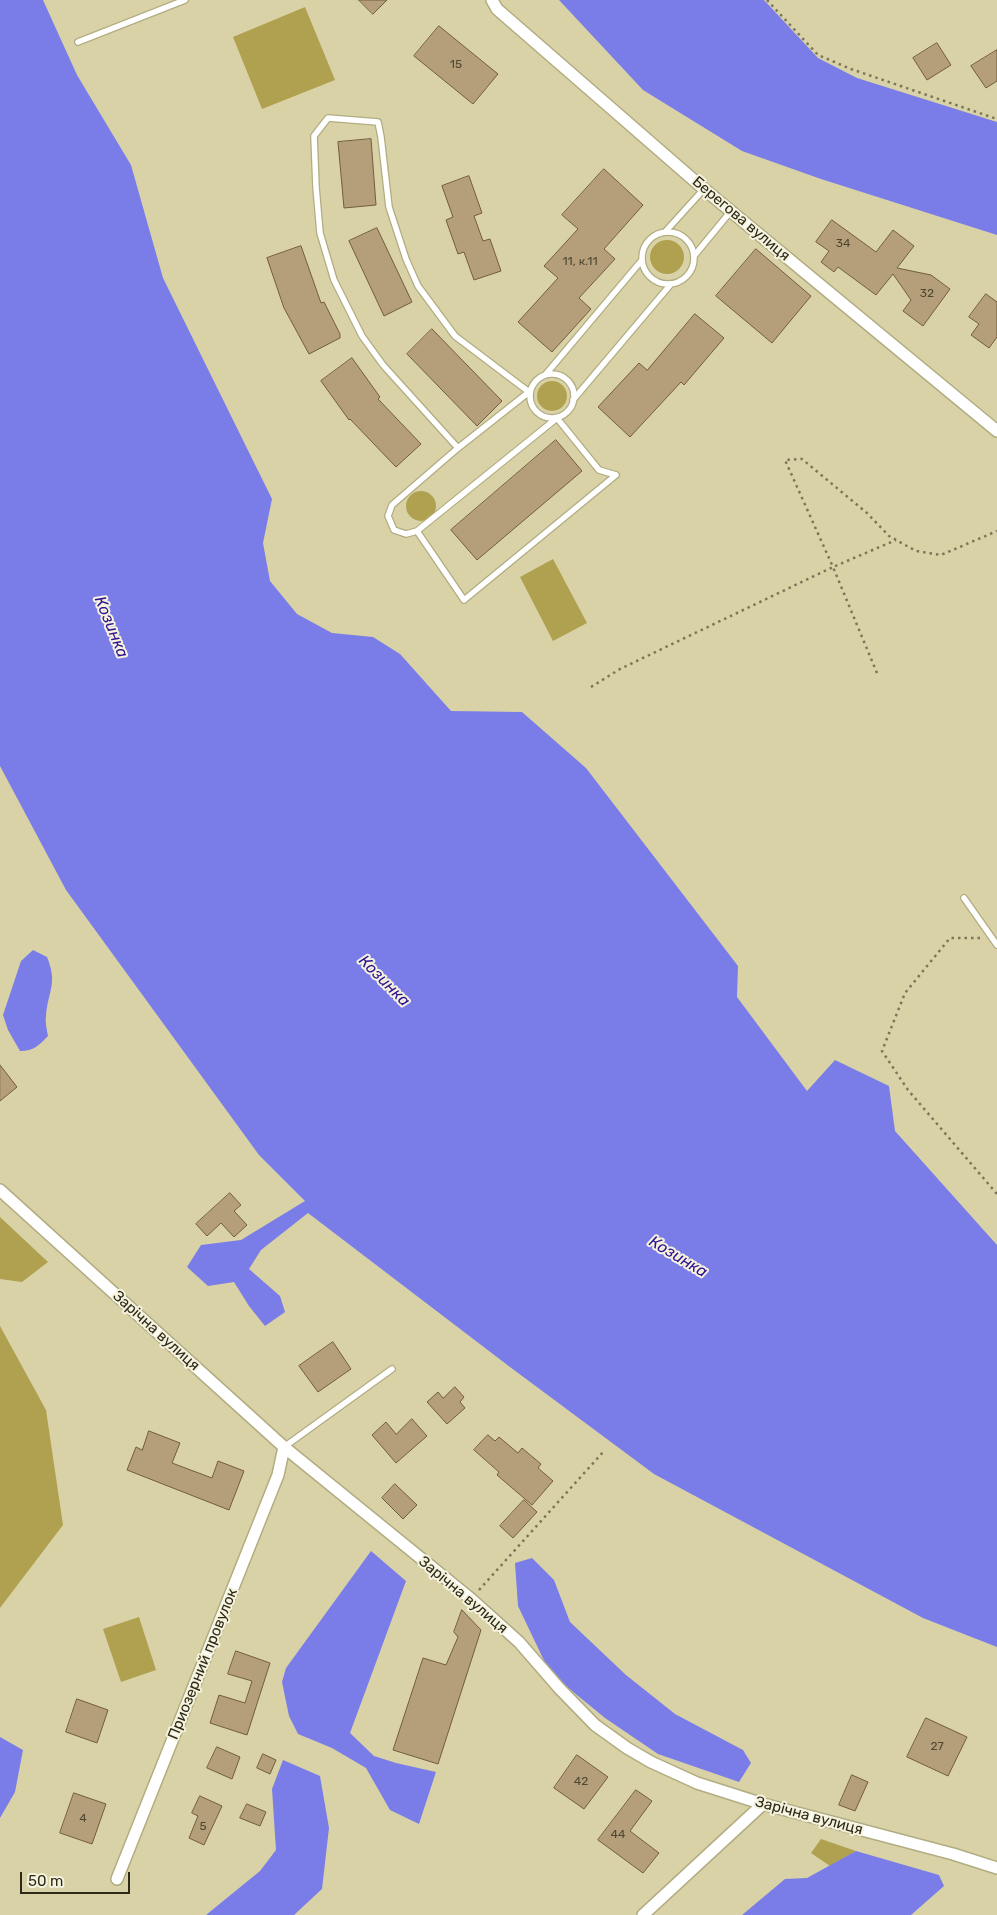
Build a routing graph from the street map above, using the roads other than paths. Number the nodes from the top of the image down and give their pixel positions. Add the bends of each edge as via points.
1 (185, 0) edge
2 (492, 0) edge
3 (78, 42) dead end
4 (704, 189) junction
5 (731, 211) junction
6 (665, 232) junction
7 (694, 256) junction
8 (642, 260) junction
9 (671, 284) junction
10 (546, 374) junction
11 (530, 392) junction
12 (574, 400) junction
13 (557, 418) junction
14 (997, 431) edge
15 (458, 448) junction
16 (418, 531) junction
17 (964, 898) dead end
18 (997, 945) edge
19 (0, 1190) edge
20 (392, 1369) dead end
21 (284, 1447) junction
22 (763, 1804) junction
23 (997, 1868) edge
24 (117, 1879) dead end
25 (643, 1915) edge

1 - 3 lane
2 - 4 street, Берегова вулиця via 497,9
4 - 5 street, Берегова вулиця
4 - 6 lane
5 - 7 lane
5 - 14 street, Берегова вулиця
6 - 7 lane via 681,235 688,241
6 - 8 lane via 651,239
7 - 9 lane via 691,272 686,278
8 - 9 lane via 648,275 663,284
8 - 10 lane
9 - 12 lane
10 - 11 lane via 536,380
10 - 12 lane via 561,375 567,380 572,386
11 - 13 lane via 532,406 537,412
11 - 15 lane
11 - 15 lane via 455,336 418,286 390,207 378,122 328,118 314,136 315,178 320,233 334,280 362,336 383,366
12 - 13 lane via 568,410
13 - 16 lane
13 - 16 lane via 600,470 616,475 464,600
15 - 16 lane via 392,505 388,516 394,530 406,534
17 - 18 lane
19 - 21 street, Зарічна вулиця
20 - 21 lane
21 - 22 street, Зарічна вулиця via 471,1599 518,1642 595,1724 626,1748 698,1783
21 - 24 street, Приозерний провулок via 278,1475
22 - 23 street, Зарічна вулиця
22 - 25 street

